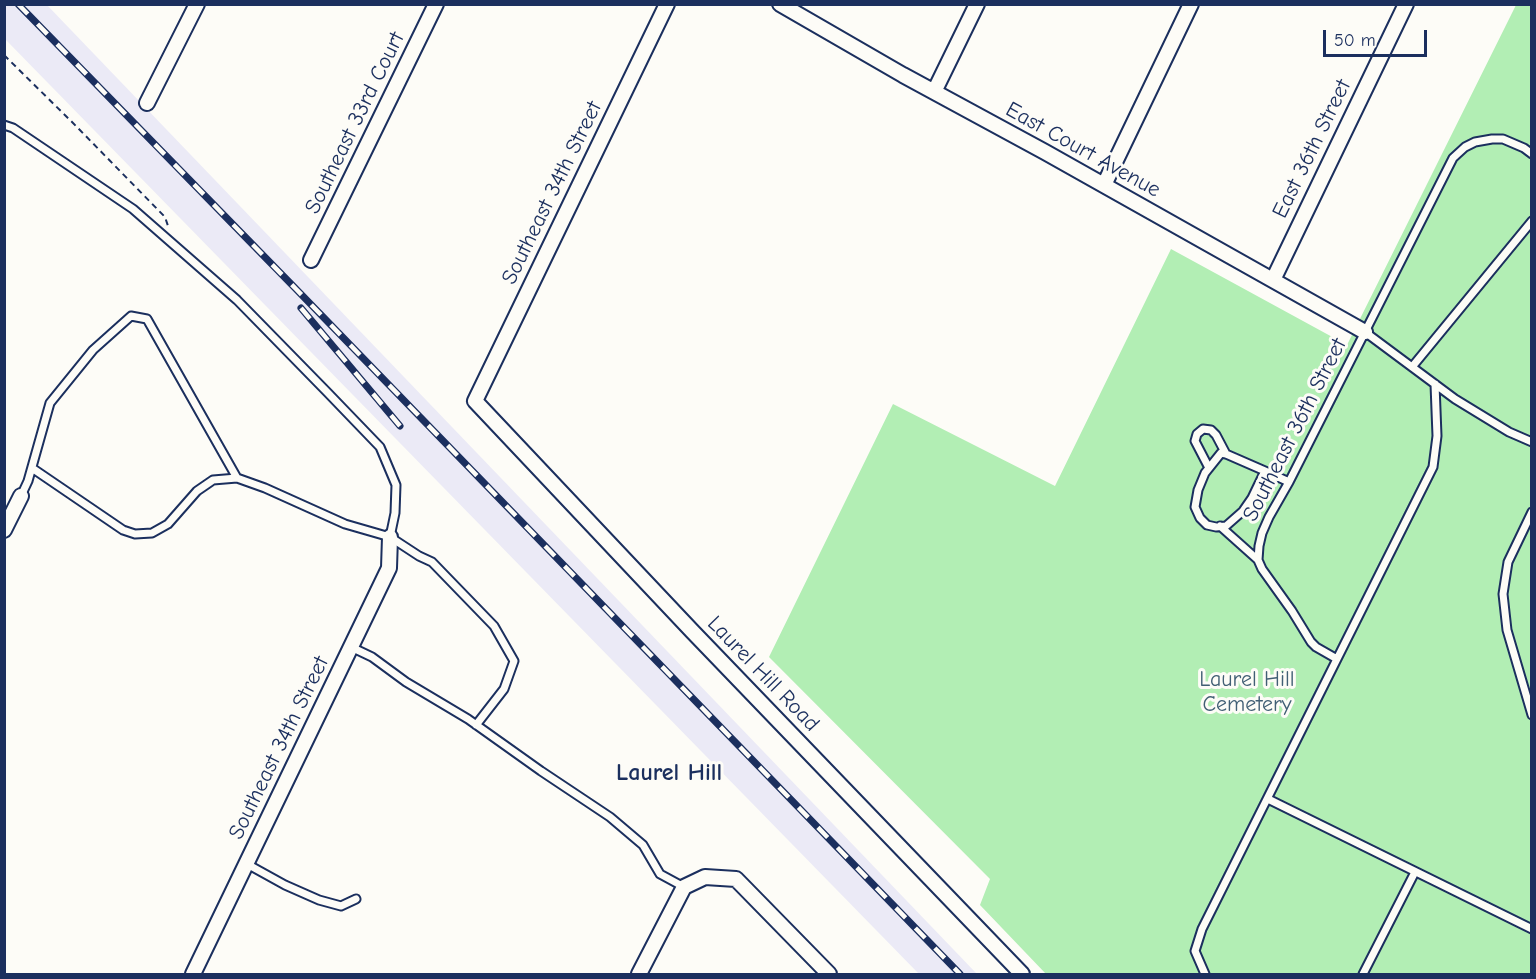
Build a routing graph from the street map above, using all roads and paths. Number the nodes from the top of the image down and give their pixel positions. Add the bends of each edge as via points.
1 (197, 4) edge
2 (436, 4) edge
3 (667, 4) edge
4 (780, 4) edge
5 (977, 4) edge
6 (1191, 4) edge
7 (1406, 4) edge
8 (4, 55) edge
9 (934, 93) junction
10 (147, 103) dead end
11 (4, 125) edge
12 (1532, 154) edge
13 (1104, 185) junction
14 (1532, 221) edge
15 (179, 250) junction
16 (311, 260) dead end
17 (1273, 280) junction
18 (1365, 332) junction
19 (1412, 367) junction
20 (1435, 384) junction
21 (475, 401) joint
22 (1532, 442) edge
23 (1226, 454) junction
24 (32, 468) junction
25 (1209, 468) junction
26 (1265, 471) junction
27 (237, 478) junction
28 (1289, 482) junction
29 (21, 496) joint
30 (1532, 512) edge
31 (1220, 526) junction
32 (4, 530) edge
33 (390, 537) junction
34 (1258, 560) junction
35 (351, 647) junction
36 (1337, 659) junction
37 (1532, 715) edge
38 (476, 725) junction
39 (1268, 799) junction
40 (247, 864) junction
41 (1415, 872) junction
42 (684, 888) junction
43 (356, 899) dead end
44 (1532, 929) edge
45 (193, 975) edge
46 (639, 975) edge
47 (829, 975) edge
48 (1022, 975) edge
49 (1205, 975) edge
50 (1363, 975) edge

1 - 10 street
2 - 16 street, Southeast 33rd Court
3 - 21 street, Southeast 34th Street
4 - 9 street, East Court Avenue
5 - 9 street
6 - 13 street
7 - 17 street, East 36th Street
8 - 15 path via 165,217
9 - 13 street, East Court Avenue
11 - 15 lane via 133,210
12 - 18 lane, Southeast 36th Street via 1503,139 1492,138 1465,147 1453,158
13 - 17 street, East Court Avenue
14 - 19 lane
15 - 33 lane via 237,300 380,447 396,485
17 - 18 street, East Court Avenue
18 - 19 lane
18 - 28 lane, Southeast 36th Street
19 - 20 lane
20 - 22 lane via 1509,432
20 - 36 lane via 1437,436 1433,467
21 - 48 street, Laurel Hill Road
23 - 25 lane via 1221,453
23 - 25 lane via 1216,435 1203,429 1195,441
23 - 26 lane
24 - 27 lane via 123,530 135,534 152,533 168,524 197,491 213,480
24 - 27 lane via 50,403 93,350 131,316 147,319
24 - 29 lane
25 - 31 lane via 1195,507 1206,525
26 - 28 lane
26 - 31 lane via 1243,511 1226,526
27 - 33 lane via 345,524
28 - 34 lane, Southeast 36th Street via 1262,533
29 - 32 street
30 - 37 lane via 1508,562 1503,594 1507,630
31 - 34 lane
33 - 35 street, Southeast 34th Street via 389,568
33 - 38 lane via 432,562 494,626 514,661 504,689
34 - 36 lane via 1311,642
35 - 38 lane
35 - 40 street, Southeast 34th Street
36 - 39 lane
38 - 42 lane via 610,817 643,845 660,874
39 - 41 lane
39 - 49 lane via 1202,929 1195,951
40 - 43 lane via 319,900 341,906
40 - 45 street, Southeast 34th Street
41 - 44 lane
41 - 50 lane
42 - 46 street
42 - 47 street via 705,877 736,879

